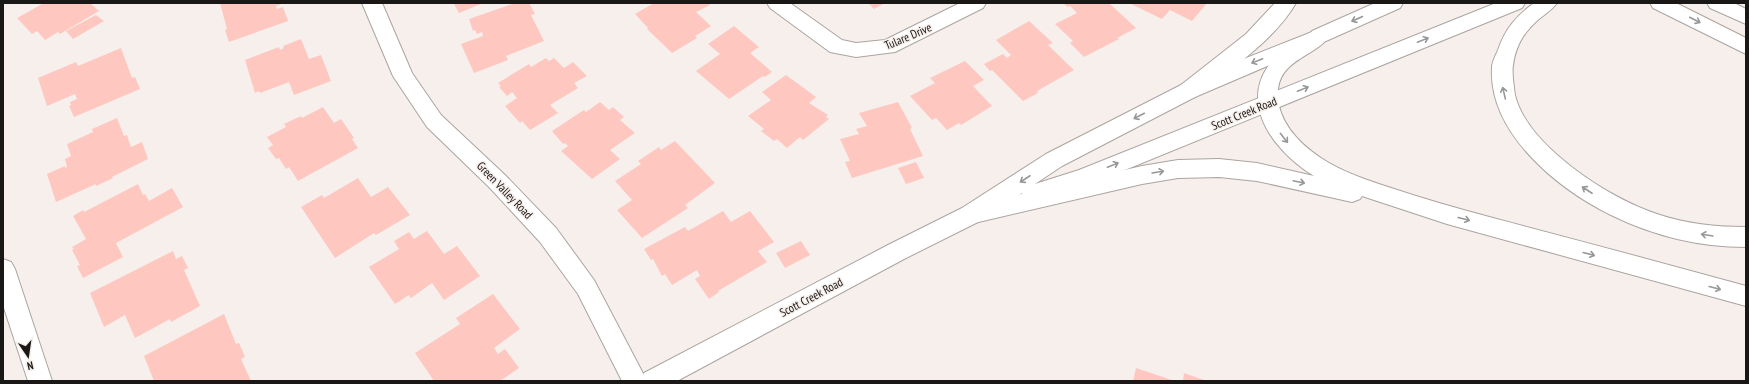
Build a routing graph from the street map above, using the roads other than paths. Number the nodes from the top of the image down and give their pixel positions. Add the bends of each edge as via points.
1 (372, 3) edge
2 (777, 3) edge
3 (976, 3) edge
4 (1286, 3) edge
5 (1393, 3) edge
6 (1515, 3) edge
7 (1547, 3) edge
8 (1660, 3) edge
9 (1717, 3) edge
10 (1746, 17) edge
11 (1319, 36) junction
12 (1746, 47) edge
13 (1188, 91) junction
14 (1267, 104) junction
15 (1431, 210) junction
16 (970, 215) junction
17 (1746, 238) edge
18 (3, 269) edge
19 (1746, 296) edge
20 (40, 381) edge
21 (635, 381) edge
22 (654, 381) edge

1 - 21 main road, Green Valley Road via 403,76 434,121 497,181 548,235 586,287
2 - 3 main road, Tulare Drive via 838,47 856,50 888,47
4 - 13 main road via 1275,19 1257,37
5 -> 11 main road, Scott Creek Road
14 -> 6 main road, Scott Creek Road
17 -> 7 main road via 1726,238 1683,231 1645,220 1606,202 1570,179 1542,154 1525,134 1510,112 1504,95 1501,72 1505,52 1513,35 1529,17
8 -> 12 main road
9 - 10 main road
11 -> 13 main road, Scott Creek Road
11 - 14 main road via 1290,54 1275,70 1268,86
13 -> 16 main road, Scott Creek Road via 1054,160
14 -> 15 main road via 1284,138 1321,169 1350,183
16 -> 14 main road, Scott Creek Road via 1085,177
16 -> 15 main road via 1142,175 1198,168 1257,172
15 -> 19 main road
16 - 22 main road, Scott Creek Road
18 - 20 main road

